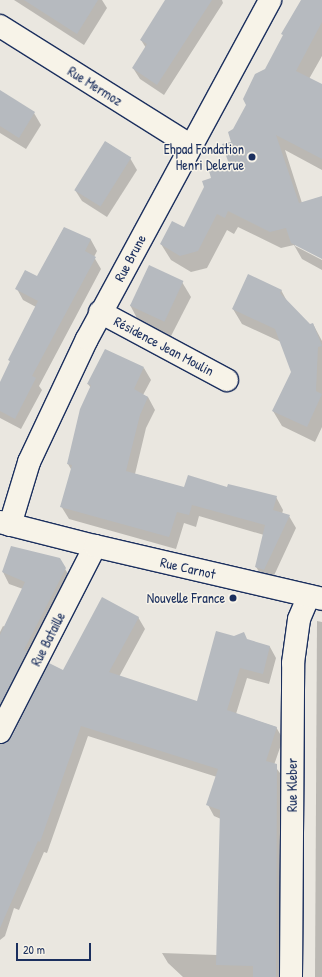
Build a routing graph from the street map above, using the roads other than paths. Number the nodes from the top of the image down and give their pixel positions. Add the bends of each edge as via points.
1 (270, 0) edge
2 (3, 29) edge
3 (190, 146) junction
4 (100, 312) junction
5 (227, 380) dead end
6 (5, 523) edge
7 (95, 546) junction
8 (315, 598) edge
9 (0, 732) edge
10 (291, 977) edge

1 - 3 main road, Rue Brune
2 - 3 main road, Rue Mermoz
3 - 4 main road, Rue Brune
4 - 5 main road, Résidence Jean Moulin
4 - 6 main road, Rue Brune via 33,452
6 - 7 main road, Rue Carnot
7 - 8 main road, Rue Carnot
7 - 9 main road, Rue Bataille
8 - 10 main road, Rue Kleber via 297,628 293,676

